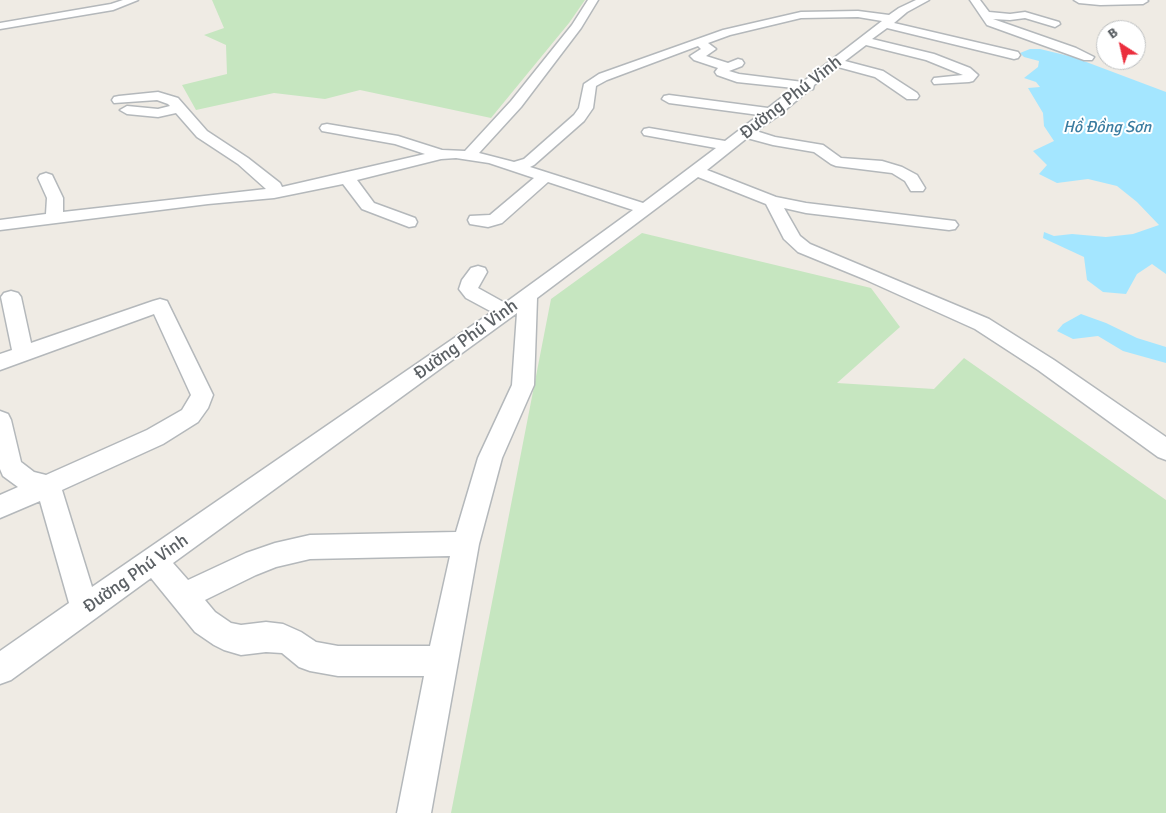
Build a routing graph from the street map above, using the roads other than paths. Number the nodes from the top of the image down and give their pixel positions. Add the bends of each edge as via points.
1 (134, 0) edge
2 (593, 0) edge
3 (975, 0) edge
4 (1079, 0) edge
5 (915, 1) edge
6 (1143, 1) edge
7 (34, 5) dead end
8 (984, 14) junction
9 (45, 19) junction
10 (780, 20) junction
11 (889, 22) junction
12 (1055, 24) dead end
13 (0, 26) edge
14 (765, 33) dead end
15 (865, 41) junction
16 (698, 43) junction
17 (1014, 55) dead end
18 (1088, 58) dead end
19 (837, 63) junction
20 (938, 81) dead end
21 (808, 86) junction
22 (912, 96) dead end
23 (668, 99) dead end
24 (123, 105) dead end
25 (773, 113) junction
26 (326, 128) dead end
27 (649, 132) dead end
28 (746, 133) junction
29 (729, 146) junction
30 (441, 155) junction
31 (468, 156) junction
32 (516, 166) junction
33 (696, 171) junction
34 (546, 176) junction
35 (46, 178) dead end
36 (347, 178) junction
37 (916, 188) dead end
38 (274, 193) junction
39 (772, 201) junction
40 (646, 209) junction
41 (54, 219) junction
42 (476, 220) dead end
43 (409, 222) dead end
44 (0, 225) edge
45 (949, 225) dead end
46 (478, 272) dead end
47 (528, 296) junction
48 (11, 297) dead end
49 (506, 312) junction
50 (23, 354) junction
51 (0, 362) edge
52 (0, 420) edge
53 (1166, 450) edge
54 (48, 486) junction
55 (0, 507) edge
56 (466, 544) junction
57 (154, 561) junction
58 (183, 597) junction
59 (85, 610) junction
60 (442, 661) junction
61 (0, 669) edge
62 (414, 813) edge

1 - 9 street
2 - 31 street via 577,26 516,104
3 - 8 street
4 - 6 street
5 - 11 street, Đường Phú Vinh
7 - 9 street
8 - 12 street via 1026,15
8 - 18 street via 991,23
9 - 13 street
10 - 11 street via 834,13 858,14
10 - 14 street via 792,29
10 - 16 street via 727,32
11 - 15 street, Đường Phú Vinh
11 - 17 street
15 - 19 street, Đường Phú Vinh
15 - 20 street via 930,57 972,75
16 - 21 street via 710,49 696,56 698,58 733,65 721,72 737,78
16 - 32 street via 591,83 586,108 579,118 529,162
19 - 21 street, Đường Phú Vinh
19 - 22 street via 880,74
21 - 25 street, Đường Phú Vinh
23 - 25 street
24 - 38 street via 158,96 170,99 202,134 274,186
25 - 28 street, Đường Phú Vinh
26 - 30 street via 398,140
27 - 29 street
28 - 29 street, Đường Phú Vinh
28 - 37 street via 818,148 849,164 897,170 911,178
29 - 33 street, Đường Phú Vinh
30 - 31 street
30 - 36 street
31 - 32 street
32 - 34 street
33 - 39 street
33 - 40 street, Đường Phú Vinh
34 - 40 street
34 - 42 street via 496,219 488,222
35 - 41 street via 55,198
36 - 38 street
36 - 43 street via 368,206
38 - 41 street
39 - 45 street
39 - 53 street via 793,239 804,248 982,324
40 - 47 street, Đường Phú Vinh
41 - 44 street
46 - 49 street via 468,290
47 - 49 street, Đường Phú Vinh
47 - 56 street via 523,385 490,458
48 - 50 street
49 - 57 street, Đường Phú Vinh
50 - 51 street
50 - 54 street via 160,305 202,395 197,408 180,423
52 - 54 street via 12,469 26,480
54 - 55 street
54 - 59 street
56 - 58 street via 310,547 246,566
56 - 60 street
57 - 58 street
57 - 59 street, Đường Phú Vinh
58 - 60 street via 205,622 224,635 241,640 283,639 310,656 338,660
59 - 61 street, Đường Phú Vinh
60 - 62 street

